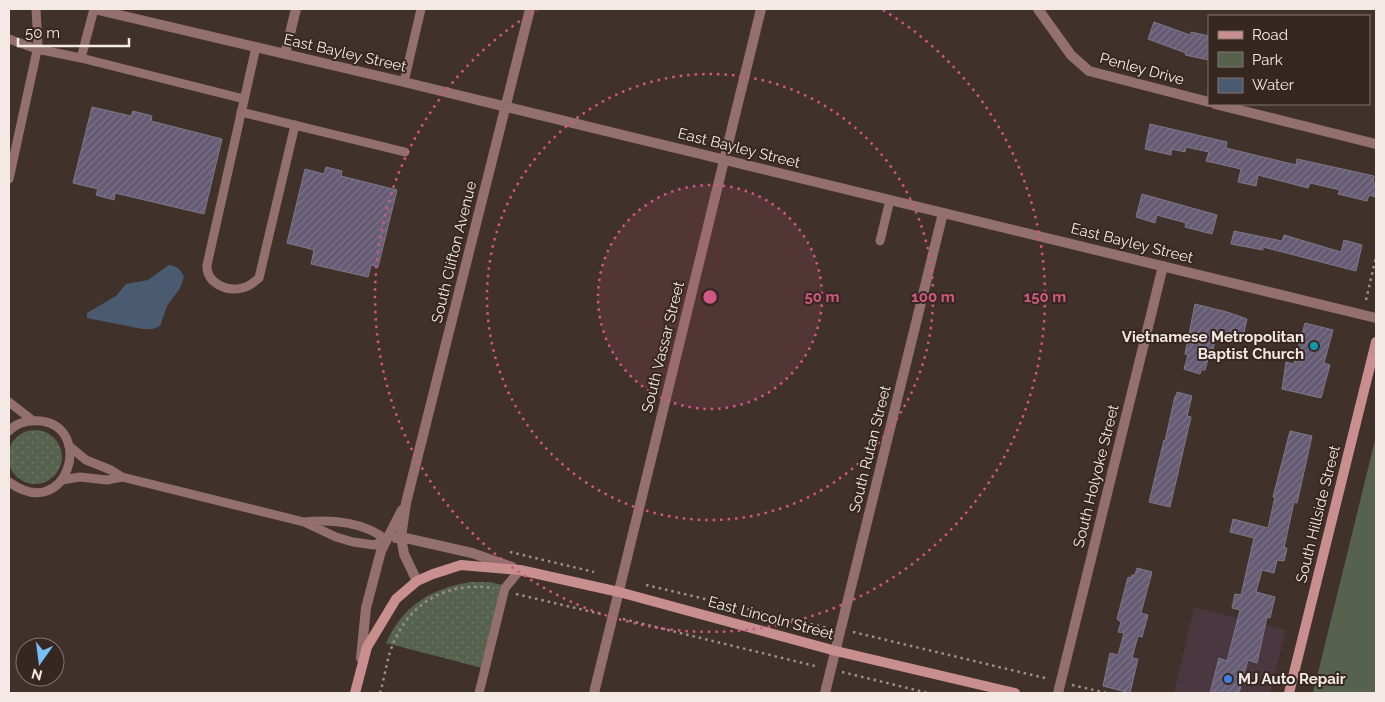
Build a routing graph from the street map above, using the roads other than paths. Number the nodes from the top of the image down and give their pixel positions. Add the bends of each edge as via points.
1 (36, 9) edge
2 (94, 9) edge
3 (296, 9) edge
4 (421, 9) edge
5 (530, 9) edge
6 (761, 9) edge
7 (1038, 9) edge
8 (9, 40) edge
9 (256, 47) junction
10 (37, 49) junction
11 (285, 54) junction
12 (81, 58) junction
13 (404, 82) junction
14 (244, 98) junction
15 (1208, 102) edge
16 (1219, 105) edge
17 (506, 107) junction
18 (241, 112) junction
19 (295, 126) junction
20 (1376, 144) edge
21 (405, 152) dead end
22 (724, 159) junction
23 (9, 179) edge
24 (890, 200) junction
25 (943, 212) junction
26 (880, 241) dead end
27 (1163, 266) junction
28 (1376, 318) edge
29 (1376, 342) edge
30 (9, 402) edge
31 (32, 420) junction
32 (9, 431) edge
33 (69, 446) junction
34 (122, 477) junction
35 (62, 480) junction
36 (9, 482) edge
37 (9, 488) edge
38 (18, 489) junction
39 (406, 503) junction
40 (304, 522) junction
41 (401, 537) junction
42 (386, 540) junction
43 (520, 570) junction
44 (418, 581) junction
45 (619, 592) junction
46 (836, 650) junction
47 (360, 674) junction
48 (355, 693) edge
49 (479, 693) edge
50 (594, 693) edge
51 (826, 693) edge
52 (1015, 693) edge
53 (1058, 693) edge
54 (1289, 693) edge

1 - 10 lane
2 - 9 street, East Bayley Street
2 - 12 lane
3 - 11 street
4 - 13 lane
5 - 17 street, South Clifton Avenue
6 - 22 street, South Vassar Street
7 - 15 street, Penley Drive via 1071,55 1088,71
8 - 10 lane
9 - 11 street, East Bayley Street
9 - 14 lane
10 - 12 lane
10 - 23 lane
11 - 13 street, East Bayley Street
12 - 14 lane
13 - 17 street, East Bayley Street
14 - 18 lane
16 - 20 street
17 - 22 street, East Bayley Street
17 - 39 street, South Clifton Avenue
18 - 19 lane
18 - 19 lane via 206,271 214,282 234,290 250,286 259,278
19 - 21 lane
22 - 24 street, East Bayley Street
22 - 45 street, South Vassar Street
24 - 25 street, East Bayley Street
24 - 26 lane
25 - 27 street, East Bayley Street
25 - 46 street, South Rutan Street
27 - 28 street, East Bayley Street
27 - 53 street, South Holyoke Street
29 - 54 street, South Hillside Street
30 - 31 lane
31 - 32 lane
31 - 33 lane via 55,427
33 - 34 lane via 86,460
33 - 35 lane via 71,458
34 - 35 lane
34 - 40 lane
35 - 38 lane via 42,492
36 - 38 lane
37 - 38 lane
39 - 41 street, South Clifton Avenue
39 - 42 street, South Clifton Avenue
40 - 42 lane via 338,522 368,529
40 - 42 lane via 353,542 374,545
41 - 42 street, East Lincoln Street
41 - 43 street, East Lincoln Street via 472,553
41 - 44 street, South Clifton Avenue via 404,554
42 - 47 street, South Clifton Avenue via 366,608
43 - 44 street, East Lincoln Street via 461,565
43 - 45 street, East Lincoln Street
43 - 49 lane via 504,591
44 - 47 street, South Clifton Avenue via 396,599 367,648
45 - 46 street, East Lincoln Street
45 - 50 street, South Vassar Street
46 - 51 street, South Rutan Street
46 - 52 street, East Lincoln Street
47 - 48 street, South Clifton Avenue

